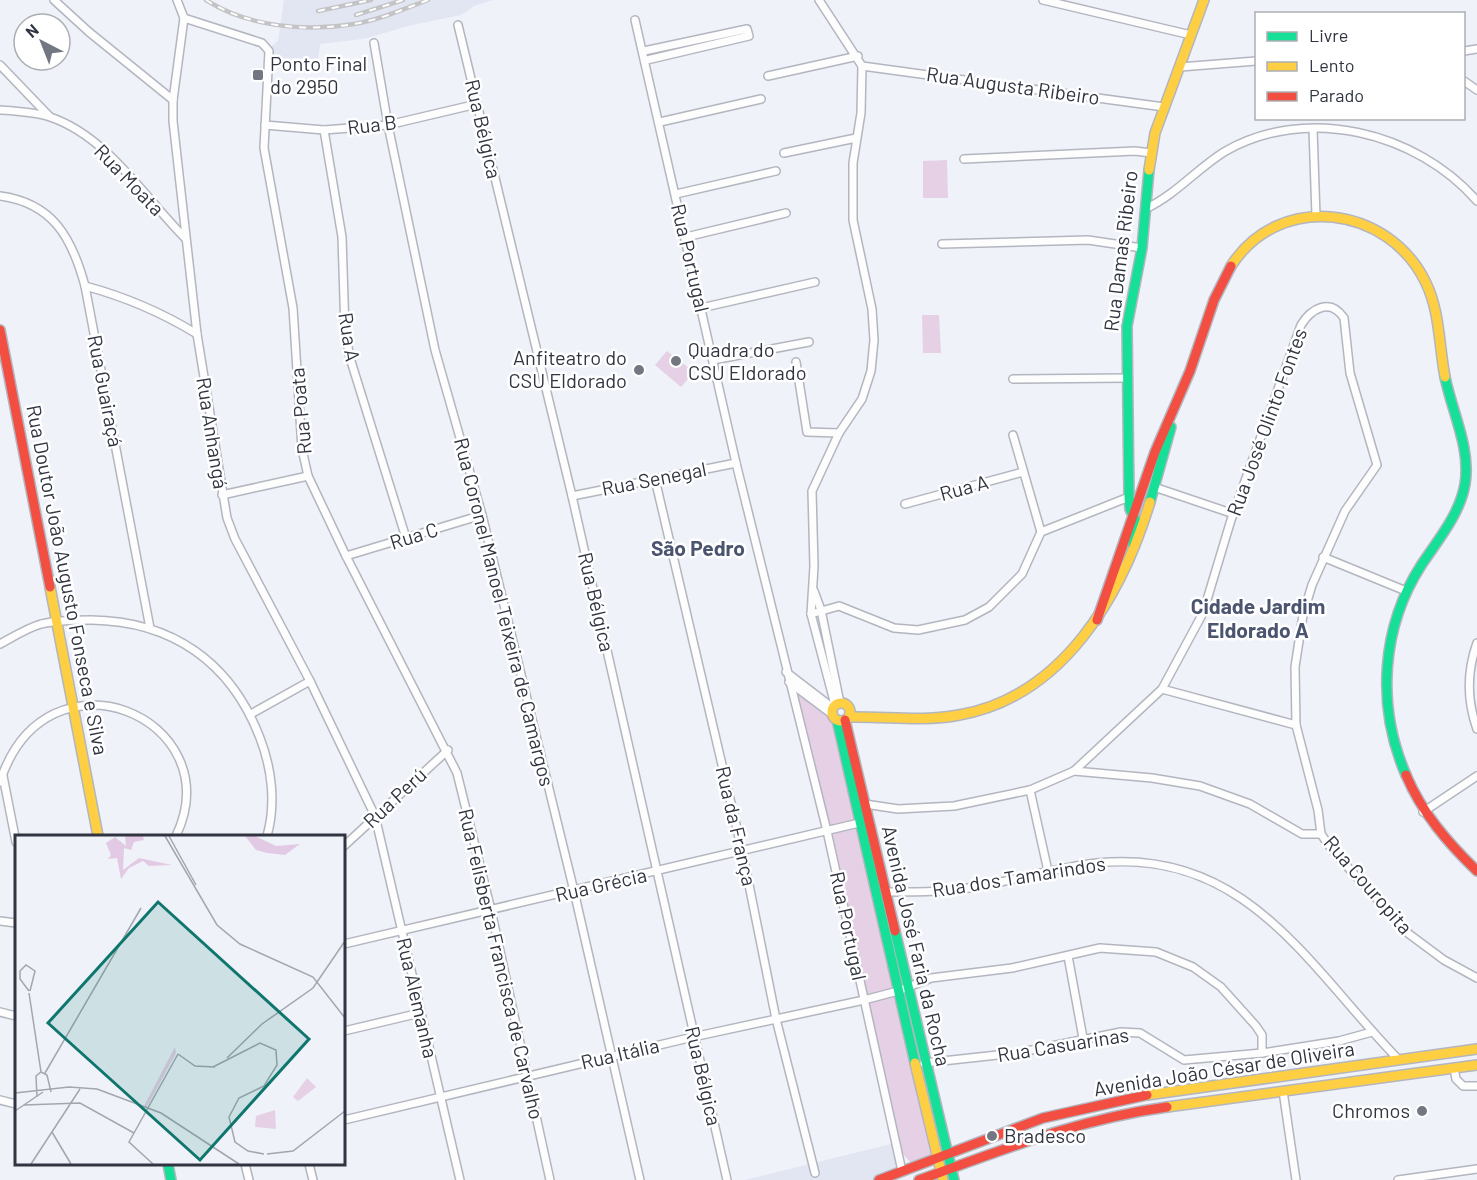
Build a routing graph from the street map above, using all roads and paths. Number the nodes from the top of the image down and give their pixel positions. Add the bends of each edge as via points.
1 (54, 0) edge
2 (177, 0) edge
3 (819, 0) edge
4 (1043, 0) edge
5 (1204, 0) edge
6 (184, 18) junction
7 (635, 20) dead end
8 (458, 25) dead end
9 (1191, 35) junction
10 (374, 43) dead end
11 (645, 51) junction
12 (858, 56) junction
13 (646, 60) junction
14 (1255, 61) edge
15 (0, 65) edge
16 (862, 66) junction
17 (1180, 67) junction
18 (768, 76) dead end
19 (761, 99) dead end
20 (173, 100) junction
21 (477, 104) junction
22 (1164, 107) junction
23 (0, 110) edge
24 (49, 116) junction
25 (660, 122) junction
26 (265, 125) junction
27 (387, 125) junction
28 (1313, 129) junction
29 (324, 130) junction
30 (856, 138) junction
31 (784, 153) dead end
32 (1151, 153) junction
33 (964, 159) dead end
34 (776, 171) dead end
35 (676, 194) junction
36 (0, 196) edge
37 (1477, 201) edge
38 (1147, 208) junction
39 (786, 213) dead end
40 (1316, 216) junction
41 (686, 237) junction
42 (186, 239) junction
43 (942, 244) dead end
44 (1142, 248) junction
45 (815, 282) dead end
46 (85, 286) junction
47 (701, 308) junction
48 (0, 330) edge
49 (197, 334) junction
50 (809, 342) dead end
51 (713, 360) junction
52 (796, 362) dead end
53 (1127, 378) junction
54 (1013, 379) dead end
55 (1174, 413) junction
56 (839, 433) junction
57 (1012, 435) dead end
58 (1156, 450) junction
59 (736, 463) junction
60 (1023, 472) junction
61 (308, 476) junction
62 (655, 479) junction
63 (1154, 487) junction
64 (222, 495) junction
65 (572, 496) junction
66 (1130, 497) junction
67 (905, 504) dead end
68 (1234, 513) junction
69 (482, 515) junction
70 (1133, 515) junction
71 (1041, 532) junction
72 (406, 538) junction
73 (1133, 545) junction
74 (346, 556) junction
75 (1323, 557) junction
76 (814, 591) junction
77 (1406, 591) junction
78 (821, 610) junction
79 (811, 614) junction
80 (1097, 620) junction
81 (59, 621) junction
82 (150, 628) junction
83 (1477, 643) edge
84 (0, 644) edge
85 (786, 672) junction
86 (310, 681) junction
87 (789, 682) junction
88 (1162, 689) junction
89 (72, 706) junction
90 (840, 712) junction
91 (251, 714) junction
92 (1296, 725) junction
93 (1477, 729) edge
94 (448, 750) junction
95 (1074, 771) junction
96 (3, 773) junction
97 (1477, 776) edge
98 (0, 782) edge
99 (1030, 790) junction
100 (865, 804) junction
101 (1423, 812) junction
102 (375, 816) junction
103 (859, 823) junction
104 (827, 831) junction
105 (1321, 834) junction
106 (98, 835) edge
107 (177, 835) edge
108 (267, 835) edge
109 (15, 837) edge
110 (345, 845) edge
111 (742, 850) junction
112 (658, 871) junction
113 (1048, 871) junction
114 (1477, 871) edge
115 (574, 891) junction
116 (886, 892) junction
117 (491, 910) junction
118 (0, 921) edge
119 (15, 923) edge
120 (401, 930) junction
121 (345, 944) edge
122 (1068, 956) junction
123 (1477, 978) edge
124 (908, 986) junction
125 (898, 991) junction
126 (864, 1000) junction
127 (0, 1012) edge
128 (420, 1013) junction
129 (15, 1016) edge
130 (776, 1019) junction
131 (345, 1031) edge
132 (1372, 1032) junction
133 (693, 1037) junction
134 (1083, 1038) junction
135 (1477, 1049) edge
136 (1262, 1053) junction
137 (610, 1057) junction
138 (1399, 1060) junction
139 (924, 1063) junction
140 (1477, 1065) edge
141 (1454, 1068) junction
142 (526, 1076) junction
143 (1477, 1086) edge
144 (1283, 1091) junction
145 (440, 1096) junction
146 (0, 1100) edge
147 (15, 1104) edge
148 (345, 1120) edge
149 (943, 1155) junction
150 (168, 1165) edge
151 (245, 1165) edge
152 (309, 1165) edge
153 (951, 1168) junction
154 (1477, 1170) edge
155 (902, 1171) junction
156 (815, 1173) dead end
157 (942, 1176) edge
158 (171, 1180) edge
159 (249, 1180) edge
160 (313, 1180) edge
161 (460, 1180) edge
162 (550, 1180) edge
163 (640, 1180) edge
164 (727, 1180) edge
165 (879, 1180) edge
166 (919, 1180) edge
167 (954, 1180) edge
168 (1296, 1180) edge
169 (1398, 1180) edge

1 - 20 street
2 - 6 street
3 - 12 street
4 - 9 street
5 - 9 street, Rua Damas Ribeiro
6 - 20 street, Rua Anhangá
6 - 26 street, Rua Poata via 262,43 269,51
7 - 11 street, Rua Portugal
8 - 21 street, Rua Bélgica
9 - 17 street, Rua Damas Ribeiro
10 - 27 street, Rua Coronel Manoel Teixeira de Camargos
11 - 13 street, Rua Portugal
11 - 13 street via 747,29 749,36
12 - 16 street
12 - 18 street
13 - 25 street, Rua Portugal
14 - 17 street
15 - 24 street
16 - 22 street, Rua Augusta Ribeiro
16 - 30 street
17 - 22 street, Rua Damas Ribeiro
19 - 25 street
20 - 42 street, Rua Anhangá
21 - 27 street, Rua B
21 - 65 street, Rua Bélgica
22 - 32 street, Rua Damas Ribeiro
23 - 24 street, Rua Moata
24 - 42 street, Rua Moata via 82,133 111,157
25 - 35 street, Rua Portugal
26 - 29 street, Rua B
26 - 61 street, Rua Poata via 264,148 293,308 302,449
27 - 29 street, Rua B
27 - 69 street, Rua Coronel Manoel Teixeira de Camargos via 435,350
28 - 37 street via 1366,134 1407,148 1443,169
28 - 38 street via 1259,136 1242,143
28 - 40 street
29 - 72 street, Rua A via 342,237 345,331 350,358
30 - 31 street
30 - 56 street via 853,220 872,309 874,340 871,371 862,399
32 - 33 street
32 - 38 street, Rua Damas Ribeiro
34 - 35 street
35 - 41 street, Rua Portugal
36 - 46 street, Rua Guairaçá via 32,206 54,221 73,248
38 - 44 street, Rua Damas Ribeiro
39 - 41 street
40 - 55 street via 1284,223 1258,237 1236,259 1217,294
40 - 77 street via 1355,219 1386,233 1414,264 1432,298 1467,472 1460,501
41 - 47 street, Rua Portugal
42 - 49 street, Rua Anhangá
43 - 44 street via 1088,240
44 - 53 street, Rua Damas Ribeiro via 1129,308
45 - 47 street
46 - 49 street via 162,312
46 - 82 street, Rua Guairaçá
47 - 51 street, Rua Portugal
48 - 81 street, Rua Doutor João Augusto Fonseca e Silva
49 - 64 street, Rua Anhangá
50 - 51 street
51 - 59 street, Rua Portugal
52 - 56 street via 807,432
53 - 54 street
53 - 66 street, Rua Damas Ribeiro
55 - 58 street
55 - 63 street
56 - 76 street via 812,491
57 - 60 street
58 - 63 street via 1151,479
58 - 70 street
59 - 62 street, Rua Senegal
59 - 85 street, Rua Portugal
60 - 67 street, Rua A
60 - 71 street
61 - 64 street
61 - 74 street, Rua Poata
62 - 65 street, Rua Senegal
62 - 111 street, Rua da França
63 - 68 street
63 - 73 street
64 - 86 street, Rua Anhangá via 235,538
65 - 112 street, Rua Bélgica
66 - 70 street, Rua Damas Ribeiro
66 - 71 street
68 - 75 street, Rua José Olinto Fontes via 1301,325 1320,306 1332,308 1344,318 1350,373 1377,465 1345,511
68 - 88 street, Rua José Olinto Fontes via 1203,613
69 - 72 street, Rua C
69 - 115 street, Rua Coronel Manoel Teixeira de Camargos
70 - 73 street via 1137,523
70 - 80 street
71 - 78 street via 1022,574 989,607 965,620 918,630 894,628 839,606
72 - 74 street, Rua C
73 - 80 street via 1121,577
74 - 94 street, Rua Poata
75 - 77 street
75 - 92 street, Rua José Olinto Fontes via 1304,615 1298,650
76 - 78 street
76 - 79 street
77 - 101 street via 1393,632 1386,683 1391,729 1400,762
78 - 79 street
78 - 90 street
79 - 90 street
80 - 90 street via 1082,642 1040,682 996,705 918,719
81 - 82 street via 115,621
81 - 84 street via 39,625
81 - 89 street, Rua Doutor João Augusto Fonseca e Silva
82 - 91 street via 204,657 227,678
83 - 93 street via 1469,680
85 - 87 street, Rua Portugal
85 - 90 street
86 - 91 street
86 - 102 street, Rua Anhangá
87 - 90 street
87 - 104 street, Rua Portugal
88 - 92 street
88 - 95 street, Rua José Olinto Fontes
89 - 96 street via 33,727
89 - 106 street, Rua Doutor João Augusto Fonseca e Silva
89 - 107 street via 120,708 143,718 162,735 177,754 184,777 184,813
90 - 100 street, Avenida José Faria da Rocha
90 - 103 street, Avenida José Faria da Rocha
91 - 108 street via 271,776 273,806
92 - 105 street, Rua Couropita
94 - 102 street, Rua Perú
94 - 117 street, Rua Felisberta Francisca de Carvalho
95 - 99 street
95 - 105 street via 1200,786 1250,804 1302,834
96 - 98 street
96 - 109 street
97 - 101 street
99 - 100 street via 954,806 898,809
99 - 113 street
100 - 116 street, Avenida José Faria da Rocha
101 - 114 street
102 - 110 street, Rua Perú
102 - 120 street, Rua Alemanha
103 - 104 street, Rua Grécia
103 - 125 street, Avenida José Faria da Rocha
104 - 111 street, Rua Grécia
104 - 126 street, Rua Portugal
105 - 123 street, Rua Couropita via 1409,934 1443,960
111 - 112 street, Rua Grécia
111 - 130 street, Rua da França
112 - 115 street, Rua Grécia
112 - 133 street, Rua Bélgica
113 - 116 street, Rua dos Tamarindos via 984,886
113 - 132 street, Rua dos Tamarindos via 1099,863 1150,863 1194,874 1235,894 1290,936
115 - 117 street, Rua Grécia
115 - 137 street, Rua Coronel Manoel Teixeira de Camargos
116 - 124 street, Avenida José Faria da Rocha
117 - 120 street, Rua Grécia
117 - 142 street, Rua Felisberta Francisca de Carvalho
118 - 119 street
120 - 121 street, Rua Grécia
120 - 128 street, Rua Alemanha
122 - 124 street, Rua Itália via 931,978
122 - 134 street
122 - 136 street, Rua Itália via 1100,948 1138,949 1193,967 1221,987 1256,1026 1262,1035
124 - 125 street, Rua Itália
124 - 139 street, Avenida José Faria da Rocha
125 - 126 street, Rua Itália
125 - 149 street, Avenida José Faria da Rocha
126 - 130 street, Rua Itália
126 - 155 street, Rua Portugal
127 - 129 street
128 - 131 street
128 - 145 street, Rua Alemanha
130 - 133 street, Rua Itália
130 - 156 street, Rua da França
132 - 136 street, Rua Casuarinas
132 - 138 street, Rua dos Tamarindos
133 - 137 street, Rua Itália
133 - 164 street, Rua Bélgica
134 - 136 street, Rua Casuarinas via 1140,1033 1184,1060
134 - 139 street, Rua Casuarinas via 1016,1053
135 - 138 street, Avenida João César de Oliveira
137 - 142 street, Rua Itália
137 - 163 street, Rua Coronel Manoel Teixeira de Camargos
138 - 149 street, Avenida João César de Oliveira via 1127,1098 1043,1118
139 - 149 street, Avenida José Faria da Rocha
140 - 141 street, Avenida João César de Oliveira
141 - 143 street via 1461,1085
141 - 144 street, Avenida João César de Oliveira
142 - 145 street, Rua Itália
142 - 162 street, Rua Felisberta Francisca de Carvalho
144 - 153 street, Avenida João César de Oliveira via 1120,1114 1066,1127
144 - 168 street
145 - 148 street, Rua Itália
145 - 161 street, Rua Alemanha
146 - 147 street
149 - 153 street, Avenida José Faria da Rocha
149 - 155 street, Avenida João César de Oliveira
149 - 157 street, Avenida José Faria da Rocha
150 - 158 street
151 - 159 street
152 - 160 street
153 - 157 street, Avenida João César de Oliveira
153 - 167 street, Avenida José Faria da Rocha
154 - 169 street
155 - 165 street, Avenida João César de Oliveira
157 - 166 street, Avenida João César de Oliveira

